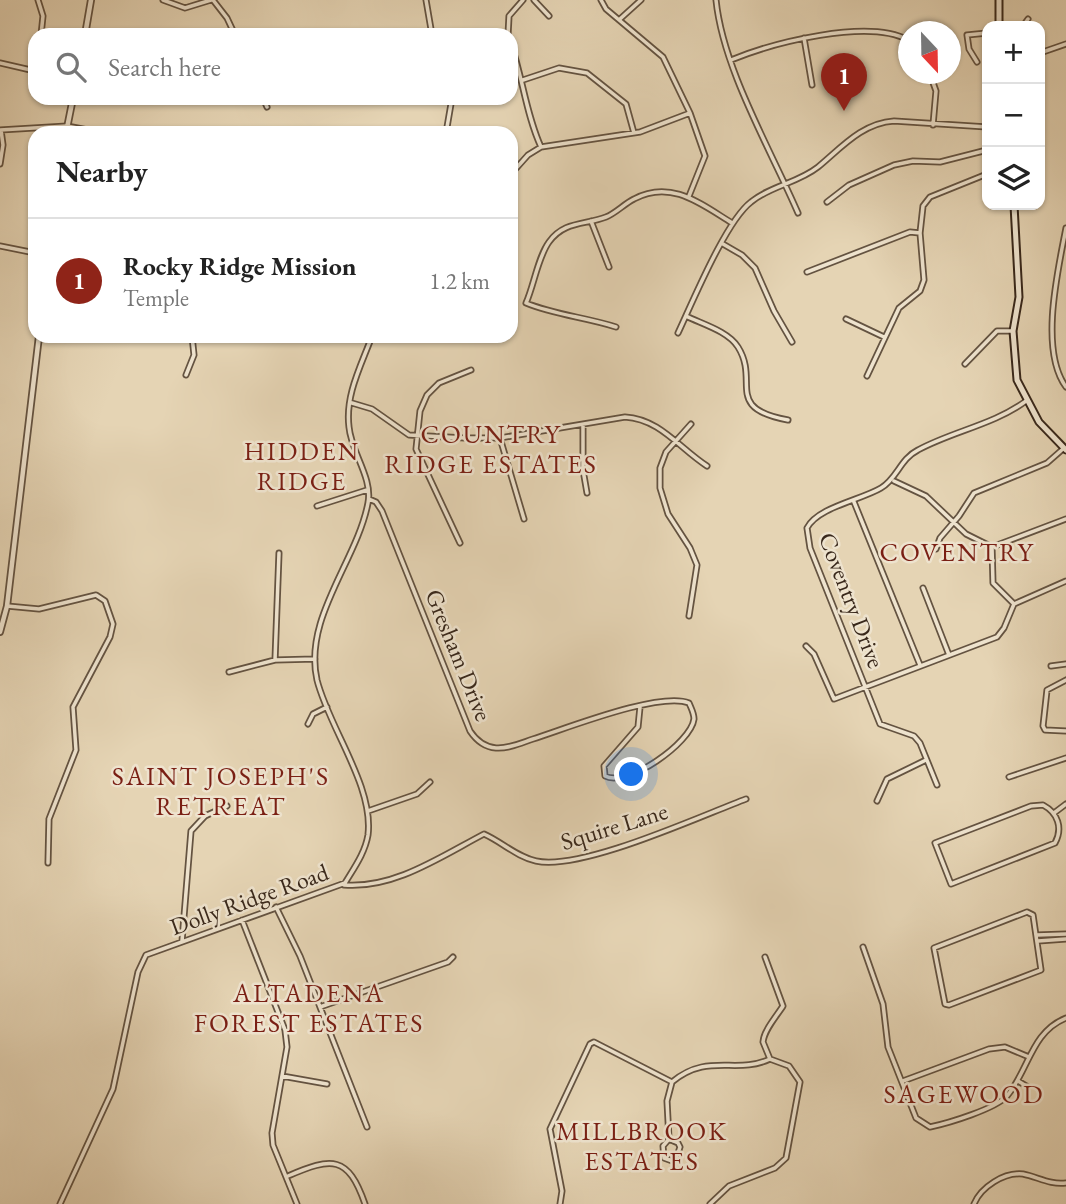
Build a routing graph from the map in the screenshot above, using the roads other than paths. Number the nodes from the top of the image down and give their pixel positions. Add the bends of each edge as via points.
1 (38, 0) edge
2 (92, 0) edge
3 (163, 0) edge
4 (212, 0) edge
5 (426, 0) edge
6 (512, 0) edge
7 (523, 0) edge
8 (534, 0) edge
9 (601, 0) edge
10 (641, 0) edge
11 (716, 0) edge
12 (999, 0) edge
13 (516, 5) junction
14 (549, 16) dead end
15 (620, 19) junction
16 (999, 21) edge
17 (42, 28) edge
18 (86, 28) edge
19 (232, 28) edge
20 (431, 28) edge
21 (508, 28) edge
22 (982, 34) edge
23 (898, 36) edge
24 (804, 38) junction
25 (1066, 44) edge
26 (1045, 51) edge
27 (730, 60) junction
28 (977, 62) dead end
29 (0, 63) edge
30 (518, 65) edge
31 (28, 70) edge
32 (523, 80) junction
33 (934, 84) edge
34 (812, 85) dead end
35 (72, 105) edge
36 (451, 105) edge
37 (690, 113) junction
38 (933, 125) junction
39 (67, 126) edge
40 (447, 126) edge
41 (982, 127) edge
42 (28, 128) edge
43 (1, 130) edge
44 (634, 133) junction
45 (541, 146) junction
46 (982, 151) edge
47 (0, 164) edge
48 (518, 167) edge
49 (982, 176) edge
50 (786, 185) junction
51 (689, 196) junction
52 (827, 202) dead end
53 (1014, 210) edge
54 (798, 213) dead end
55 (591, 221) junction
56 (733, 223) junction
57 (1066, 228) edge
58 (920, 233) junction
59 (723, 244) junction
60 (0, 246) edge
61 (28, 252) edge
62 (609, 267) dead end
63 (807, 271) dead end
64 (686, 316) junction
65 (846, 319) dead end
66 (616, 327) dead end
67 (1013, 331) junction
68 (678, 332) dead end
69 (884, 337) junction
70 (792, 342) dead end
71 (38, 343) edge
72 (193, 343) edge
73 (369, 343) edge
74 (965, 364) dead end
75 (471, 370) dead end
76 (186, 375) dead end
77 (867, 376) dead end
78 (1066, 387) edge
79 (1026, 401) junction
80 (352, 403) junction
81 (788, 420) dead end
82 (691, 424) dead end
83 (583, 426) junction
84 (418, 435) junction
85 (500, 438) junction
86 (675, 442) junction
87 (1065, 449) edge
88 (707, 466) dead end
89 (893, 480) junction
90 (367, 490) junction
91 (587, 493) dead end
92 (369, 499) junction
93 (854, 502) junction
94 (317, 506) dead end
95 (1066, 519) edge
96 (524, 520) dead end
97 (955, 521) junction
98 (460, 543) dead end
99 (992, 547) junction
100 (936, 549) dead end
101 (279, 553) dead end
102 (1066, 581) edge
103 (923, 588) dead end
104 (1014, 604) junction
105 (7, 606) junction
106 (688, 617) dead end
107 (0, 632) edge
108 (806, 646) dead end
109 (949, 655) junction
110 (315, 659) junction
111 (275, 660) junction
112 (1066, 664) edge
113 (920, 665) junction
114 (1051, 666) dead end
115 (229, 672) dead end
116 (1066, 680) edge
117 (866, 687) junction
118 (327, 707) junction
119 (640, 707) junction
120 (308, 724) dead end
121 (1066, 731) edge
122 (1066, 758) edge
123 (926, 760) junction
124 (1009, 777) dead end
125 (430, 782) dead end
126 (937, 785) dead end
127 (746, 799) dead end
128 (877, 801) dead end
129 (1066, 804) edge
130 (227, 806) dead end
131 (368, 811) junction
132 (1054, 813) junction
133 (48, 863) dead end
134 (339, 885) junction
135 (276, 907) junction
136 (242, 920) junction
137 (1066, 934) edge
138 (1037, 935) junction
139 (1055, 937) junction
140 (1066, 939) edge
141 (182, 941) junction
142 (1038, 941) junction
143 (863, 947) dead end
144 (453, 957) dead end
145 (765, 957) dead end
146 (320, 1007) junction
147 (1066, 1018) edge
148 (1029, 1057) junction
149 (770, 1059) junction
150 (282, 1076) junction
151 (1018, 1081) junction
152 (671, 1082) junction
153 (902, 1082) junction
154 (327, 1084) dead end
155 (1028, 1087) dead end
156 (367, 1127) dead end
157 (668, 1139) junction
158 (288, 1175) junction
159 (1066, 1183) edge
160 (60, 1204) edge
161 (297, 1204) edge
162 (365, 1204) edge
163 (560, 1204) edge
164 (710, 1204) edge
165 (974, 1204) edge

1 - 17 street
2 - 18 street
3 - 4 street via 185,8
4 - 19 street
5 - 20 street
6 - 13 street
7 - 13 street
8 - 14 street
9 - 15 street
10 - 15 street
11 - 27 street via 719,29
12 - 16 main road
13 - 21 street
15 - 37 street via 663,57
22 - 28 street via 967,35 968,48
23 - 24 street via 827,34
24 - 27 street via 761,47
24 - 34 street
25 - 26 street
27 - 50 street
29 - 31 street
30 - 32 street
32 - 44 street via 559,68 587,73 626,104
32 - 45 street via 531,124
33 - 38 street
35 - 39 street
36 - 40 street
37 - 44 street
37 - 51 street via 705,156
38 - 41 street
38 - 50 street via 879,123
42 - 43 street
43 - 47 street
44 - 45 street
45 - 48 street
46 - 52 street via 940,162 894,165 849,185
49 - 58 street via 930,197 923,206
50 - 54 street
50 - 56 street via 752,200
51 - 55 street via 648,193
51 - 56 street
53 - 67 main road via 1019,297
55 - 62 street
55 - 66 street via 573,223 557,232 547,245 526,303
56 - 59 street
57 - 78 street via 1051,314 1059,373
58 - 63 street via 910,232
58 - 69 street via 924,279 920,290 899,308
59 - 64 street
59 - 70 street via 755,268
60 - 61 street
64 - 68 street
64 - 81 street via 734,342 743,358 750,401 761,413
65 - 69 street
67 - 74 street via 998,331
67 - 79 main road via 1015,367
69 - 77 street
71 - 105 street
72 - 76 street via 194,355
73 - 80 street, Dolly Ridge Road via 351,393
75 - 84 street via 439,383 427,395
79 - 87 main road
79 - 89 street, Coventry Drive via 1009,413 917,450 902,463
80 - 84 street via 372,409 401,432
80 - 90 street, Dolly Ridge Road via 349,429
82 - 86 street
83 - 85 street
83 - 86 street via 642,418
83 - 91 street
84 - 85 street
84 - 98 street via 421,464
85 - 96 street
86 - 88 street
86 - 106 street via 661,461 660,488 668,514 697,565
87 - 97 street via 1047,463 974,493
89 - 93 street, Coventry Drive
89 - 97 street via 926,496
90 - 92 street, Dolly Ridge Road
90 - 94 street
92 - 110 street, Dolly Ridge Road via 322,620
92 - 119 street, Gresham Drive via 382,511 470,731 479,741 499,748
93 - 113 street
93 - 117 street, Coventry Drive via 816,516 806,534
95 - 99 street
97 - 99 street via 973,539
97 - 100 street
99 - 104 street via 993,583
101 - 111 street
102 - 104 street
103 - 109 street
104 - 109 street via 997,637
105 - 107 street
105 - 133 street via 39,609 96,595 105,601 113,624 73,707 76,750 49,819
108 - 117 street via 834,699
109 - 113 street
110 - 111 street
110 - 118 street, Dolly Ridge Road
111 - 115 street
112 - 114 street
113 - 117 street
116 - 121 street via 1047,690 1043,726
117 - 123 street, Coventry Drive via 880,724 914,736
118 - 120 street via 313,714
118 - 131 street, Dolly Ridge Road
119 - 119 street, Gresham Drive via 689,703 692,724 662,760 610,779 603,773 604,765 638,727
122 - 124 street
123 - 126 street, Coventry Drive
123 - 128 street via 887,779
125 - 131 street via 417,794
127 - 134 street, Squire Lane via 572,862 525,859 484,834 369,887
129 - 132 street
130 - 141 street via 205,816 191,831
131 - 134 street, Dolly Ridge Road via 368,835 361,857
132 - 132 street via 1060,832 1052,846 951,884 935,843 1031,806 1043,804
134 - 135 street, Dolly Ridge Road
135 - 136 street, Dolly Ridge Road
135 - 146 street
136 - 141 street, Dolly Ridge Road
136 - 150 street via 285,1030
137 - 139 street
138 - 139 street
138 - 142 street
138 - 142 street via 1030,912 935,947 945,1004 1041,970
139 - 140 street
139 - 142 street
141 - 160 street, Dolly Ridge Road via 151,952 142,961 113,1089
143 - 153 street
144 - 146 street
145 - 149 street via 783,1006 764,1035
146 - 156 street
147 - 148 street via 1042,1034
148 - 151 street
148 - 153 street via 1005,1047 989,1049
149 - 152 street via 698,1066
149 - 164 street via 789,1066 800,1082 786,1157 775,1168 729,1186
150 - 154 street
150 - 158 street via 272,1133
151 - 153 street via 995,1104 930,1127 916,1118
151 - 155 street
152 - 157 street
152 - 163 street via 594,1042 582,1054 550,1129 562,1191
157 - 157 street via 680,1147 675,1163 664,1158
158 - 161 street
158 - 162 street via 315,1164 336,1163 352,1174
159 - 165 street via 1024,1174 1007,1177 987,1188

